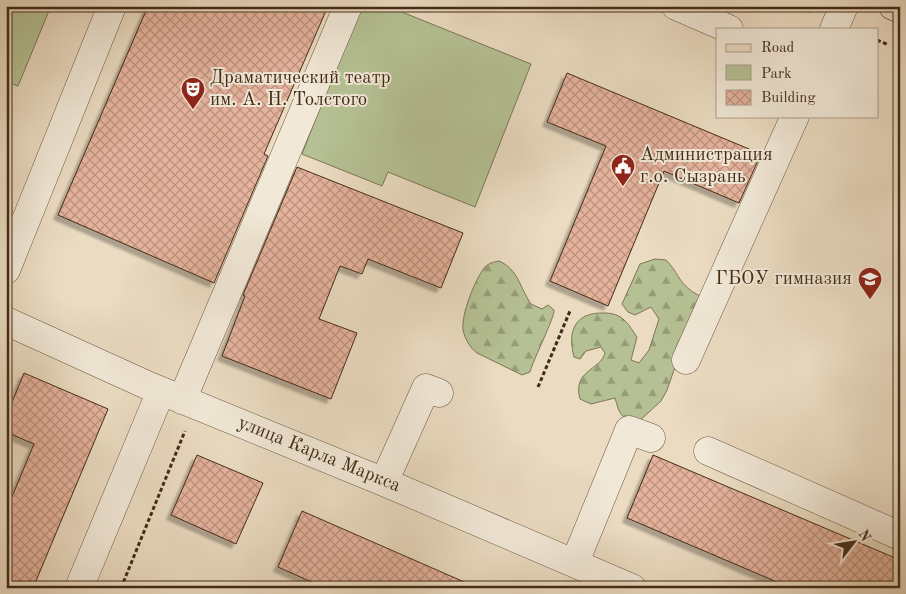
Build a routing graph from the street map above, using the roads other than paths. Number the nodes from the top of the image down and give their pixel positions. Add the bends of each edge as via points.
1 (112, 6) edge
2 (348, 6) edge
3 (676, 6) edge
4 (844, 6) edge
5 (893, 6) edge
6 (900, 9) edge
7 (727, 28) edge
8 (834, 28) edge
9 (794, 118) edge
10 (6, 270) edge
11 (9, 330) edge
12 (686, 360) dead end
13 (439, 393) dead end
14 (180, 399) junction
15 (651, 438) dead end
16 (708, 451) dead end
17 (384, 482) junction
18 (900, 536) edge
19 (575, 562) junction
20 (78, 588) edge
21 (632, 588) edge

1 - 10 street
2 - 14 street
3 - 7 street
4 - 8 street
5 - 6 main road
9 - 12 street
11 - 14 street, улица Карла Маркса
13 - 17 street via 426,388
14 - 17 street, улица Карла Маркса
14 - 20 street
15 - 19 street via 629,430
16 - 18 street
17 - 19 street, улица Карла Маркса
19 - 21 street, улица Карла Маркса

